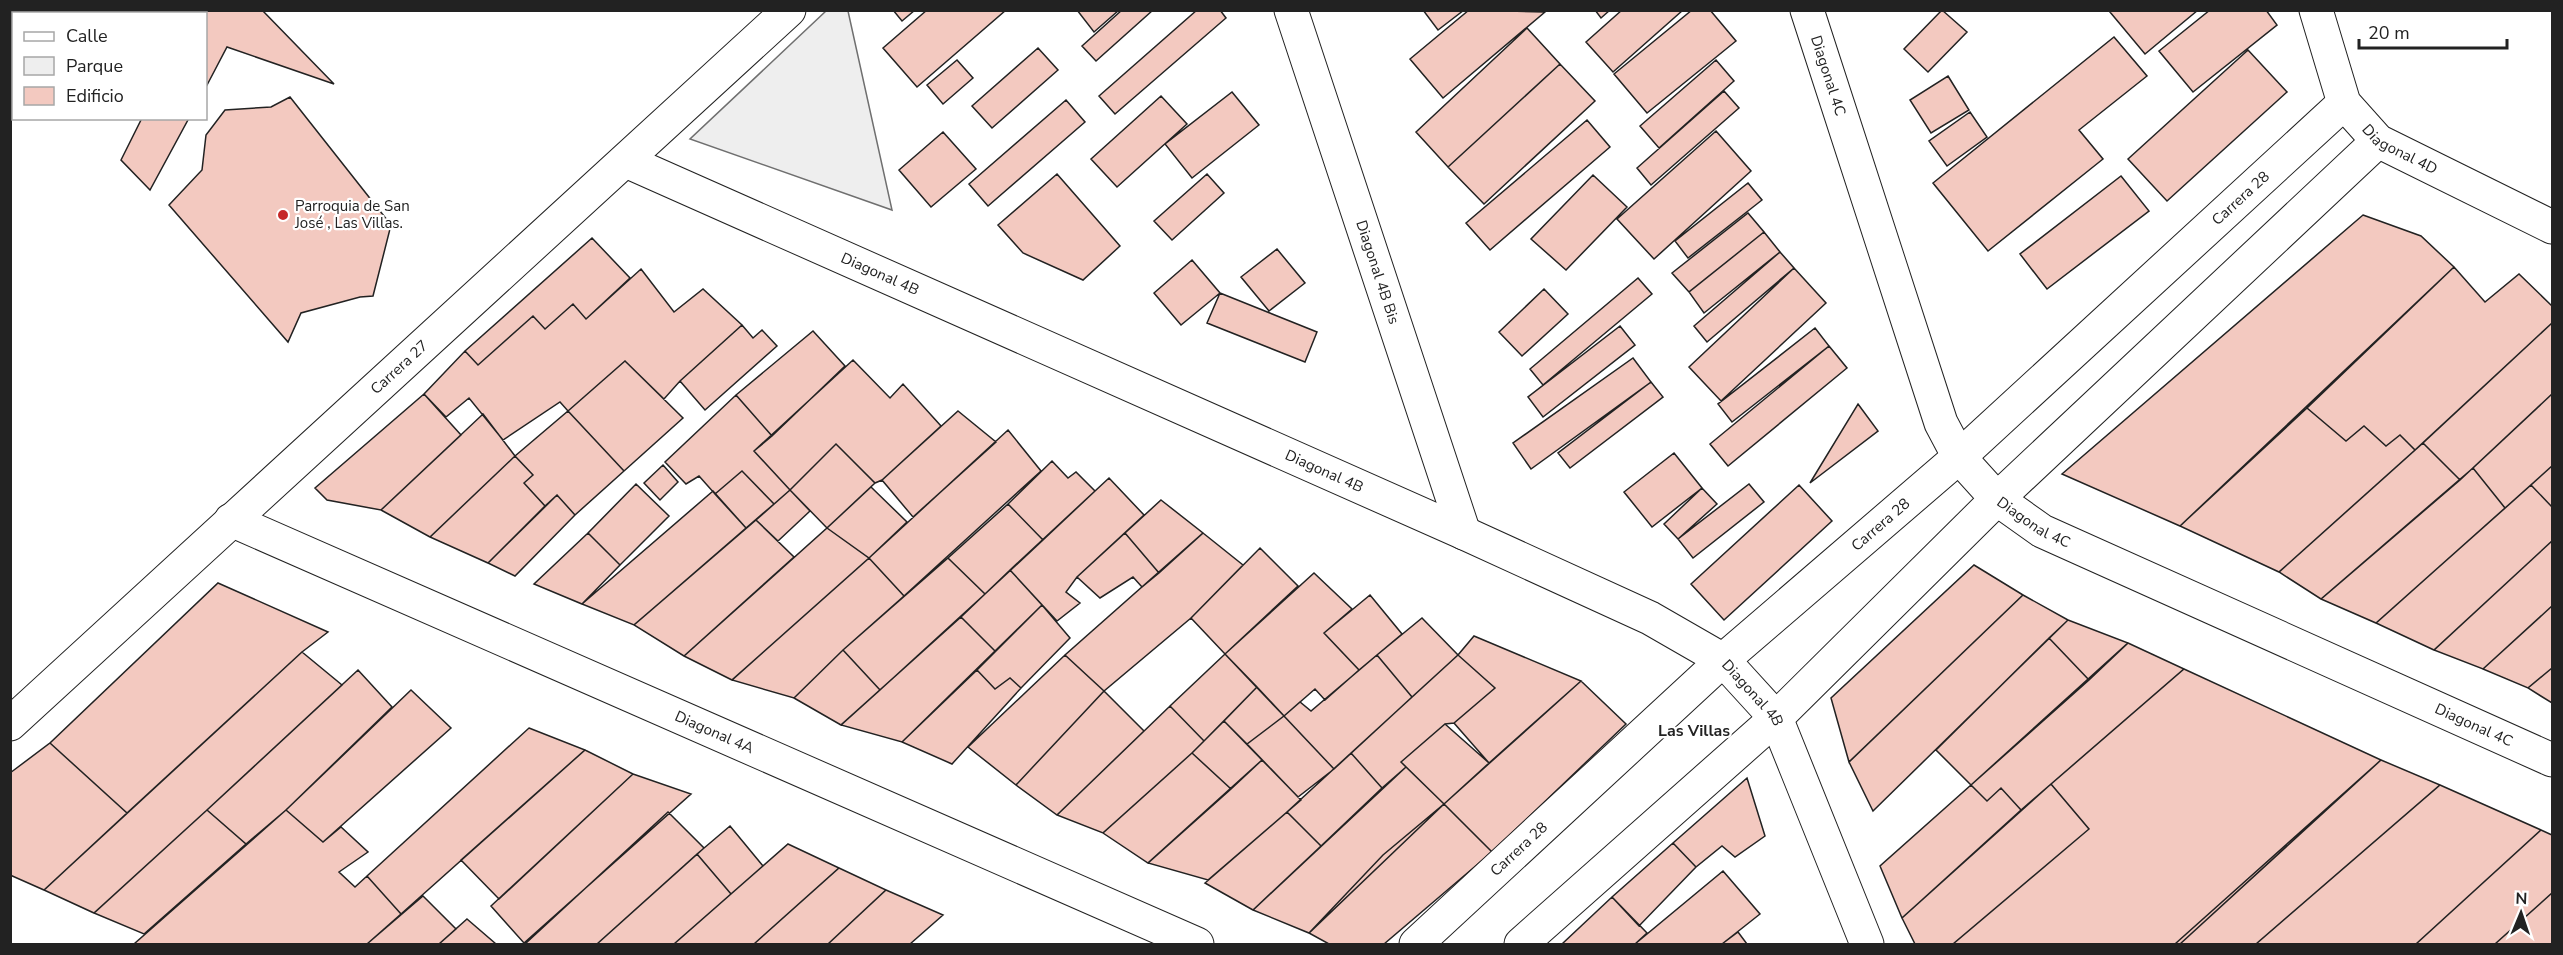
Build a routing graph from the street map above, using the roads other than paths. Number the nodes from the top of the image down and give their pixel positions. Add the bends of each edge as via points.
1 (789, 10) edge
2 (1291, 10) edge
3 (1807, 10) edge
4 (2316, 10) edge
5 (2344, 103) junction
6 (2378, 141) junction
7 (626, 161) junction
8 (2553, 227) edge
9 (1959, 457) junction
10 (1997, 499) junction
11 (231, 520) junction
12 (1464, 533) junction
13 (1723, 660) junction
14 (1776, 718) junction
15 (10, 724) edge
16 (2553, 760) edge
17 (1197, 945) edge
18 (1416, 945) edge
19 (1521, 945) edge
20 (1867, 945) edge

1 - 7 street, Carrera 27
2 - 12 street, Diagonal 4B Bis
3 - 9 street, Diagonal 4C via 1941,423
4 - 5 street, Diagonal 4D
5 - 6 street, Diagonal 4D
5 - 9 street, Carrera 28
6 - 8 street, Diagonal 4D
6 - 10 street
7 - 11 street, Carrera 27
7 - 12 street, Diagonal 4B
9 - 10 street, Diagonal 4C
9 - 13 street, Carrera 28
10 - 14 street
10 - 16 street, Diagonal 4C via 2042,531
11 - 15 street, Carrera 27
11 - 17 street, Diagonal 4A
12 - 13 street, Diagonal 4B via 1650,618
13 - 14 street, Diagonal 4B
13 - 18 street, Carrera 28
14 - 19 street
14 - 20 street, Diagonal 4B

